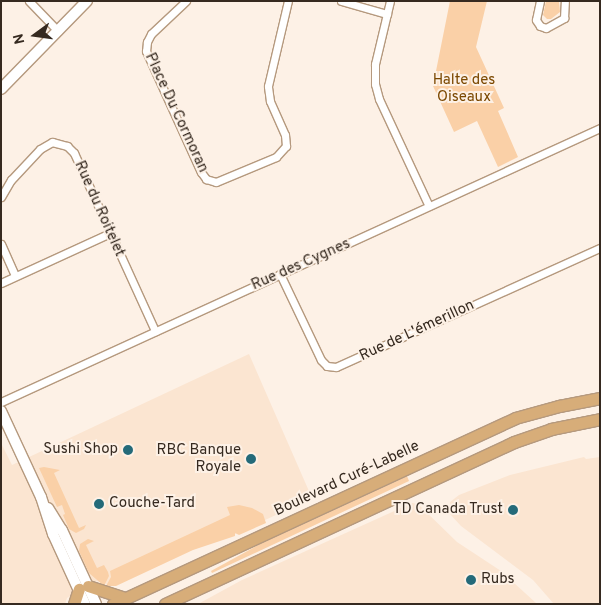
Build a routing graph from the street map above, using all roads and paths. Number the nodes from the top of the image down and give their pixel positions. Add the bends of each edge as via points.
1 (29, 1) edge
2 (87, 1) edge
3 (186, 1) edge
4 (288, 1) edge
5 (341, 1) edge
6 (390, 1) edge
7 (540, 1) edge
8 (565, 1) edge
9 (387, 14) junction
10 (58, 31) junction
11 (1, 89) edge
12 (600, 128) edge
13 (1, 197) edge
14 (429, 206) junction
15 (110, 233) junction
16 (1, 244) edge
17 (600, 248) edge
18 (280, 274) junction
19 (15, 276) junction
20 (1, 283) edge
21 (155, 331) junction
22 (600, 398) edge
23 (1, 402) edge
24 (1, 411) edge
25 (600, 419) edge
26 (83, 588) junction
27 (124, 598) junction
28 (74, 604) edge
29 (86, 604) edge
30 (96, 604) edge
31 (113, 604) edge
32 (165, 604) edge

1 - 10 street
2 - 10 street
3 - 4 street, Place Du Cormoran via 151,34 146,51 201,172 216,182 225,181 276,157 286,146 268,86
5 - 9 street
6 - 9 street
7 - 8 street via 536,22 546,28 564,18
9 - 14 street via 374,68 376,87
10 - 11 street
12 - 14 street, Rue des Cygnes
13 - 15 street, Rue du Roitelet via 11,180 40,148 49,143 62,143 74,154
14 - 18 street, Rue des Cygnes
15 - 19 street
15 - 21 street, Rue du Roitelet
16 - 19 street
17 - 18 street, Rue de L'émerillon via 336,367 327,366 320,360
18 - 21 street, Rue des Cygnes
19 - 20 street
21 - 23 street, Rue des Cygnes
22 - 27 main road, Boulevard Curé-Labelle via 515,418
24 - 26 street via 40,497 62,530
25 - 32 main road via 552,429 514,442
26 - 27 main road
26 - 28 main road
26 - 29 street
26 - 30 street
27 - 31 main road, Boulevard Curé-Labelle

